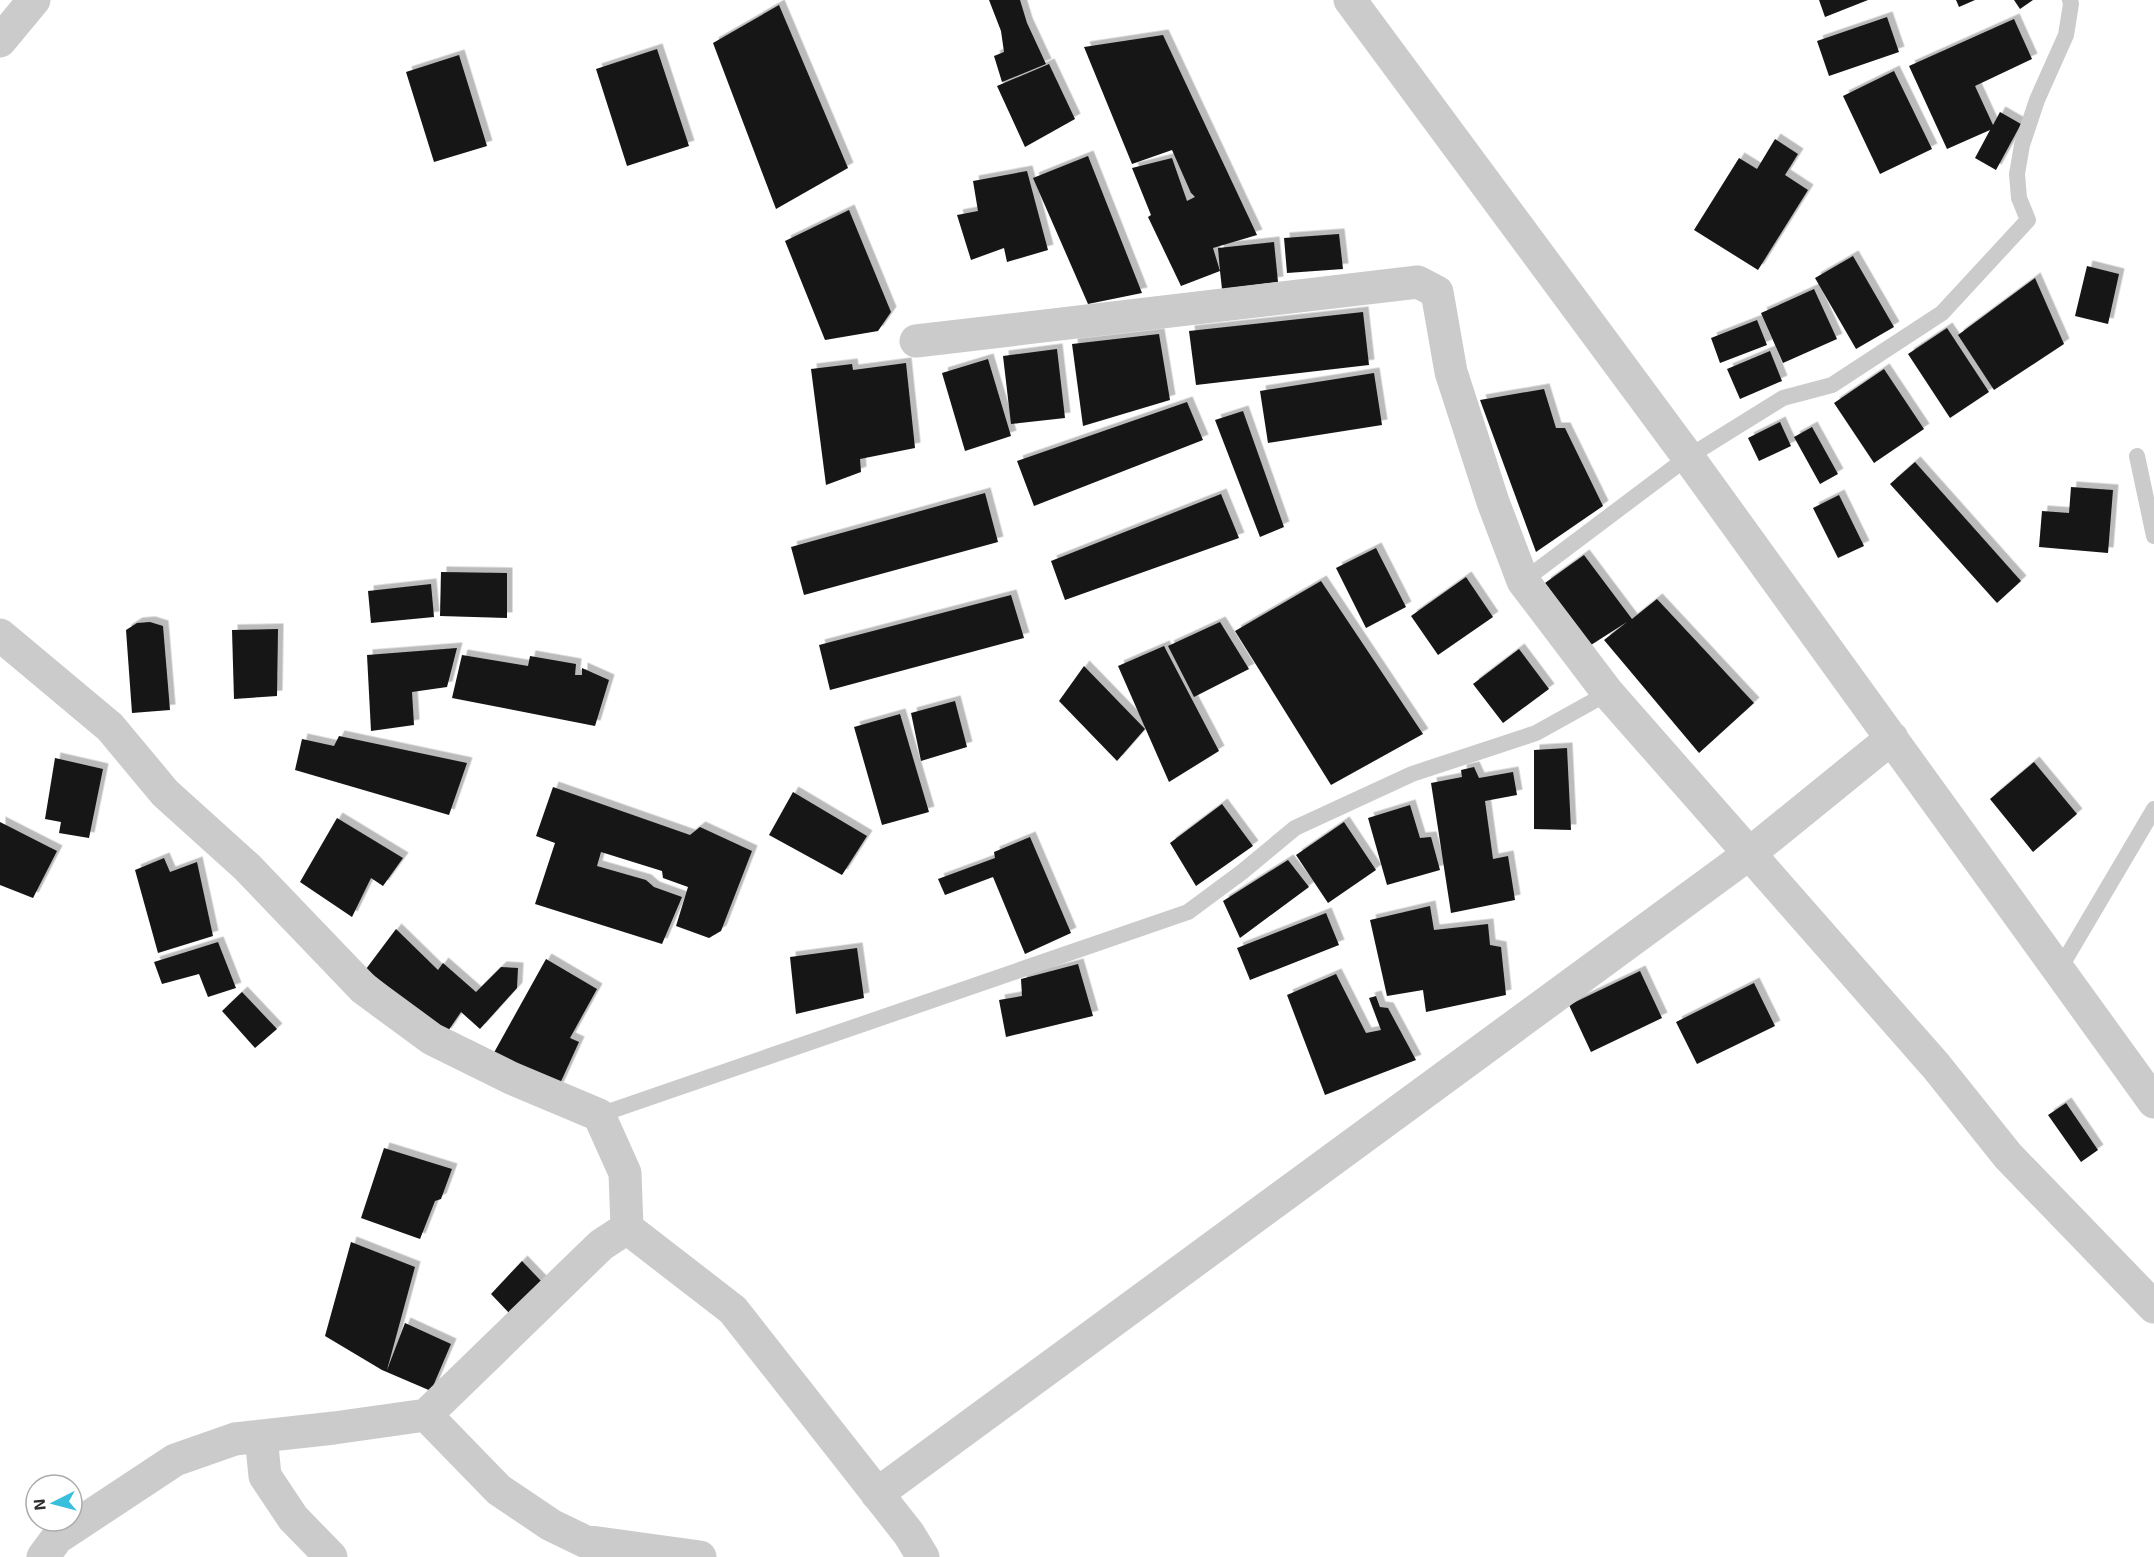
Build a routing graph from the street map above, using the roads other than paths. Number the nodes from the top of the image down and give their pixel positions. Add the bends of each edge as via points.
1 (34, 0) edge
2 (1350, 0) edge
3 (2070, 0) edge
4 (0, 41) edge
5 (916, 341) dead end
6 (2137, 456) dead end
7 (1688, 457) junction
8 (2154, 536) edge
9 (1523, 581) junction
10 (0, 635) edge
11 (1608, 693) junction
12 (1892, 738) junction
13 (2154, 809) edge
14 (1749, 854) junction
15 (2060, 970) junction
16 (2154, 1102) edge
17 (598, 1115) junction
18 (627, 1228) junction
19 (2154, 1307) edge
20 (426, 1415) junction
21 (261, 1436) junction
22 (877, 1494) junction
23 (43, 1557) edge
24 (331, 1557) edge
25 (700, 1557) edge
26 (923, 1557) edge

1 - 4 street
2 - 7 street
3 - 7 lane via 2066,35 2037,100 2018,164 2019,198 2028,220 1942,313 1832,385 1783,398
5 - 9 street via 1418,282 1437,292 1451,372
6 - 8 lane
7 - 9 lane
7 - 12 street
9 - 11 street
10 - 17 street via 110,727 165,793 247,867 364,989 432,1039
11 - 14 street
11 - 17 lane via 1536,733 1412,774 1295,828 1188,912
12 - 14 street
12 - 15 street
13 - 15 lane
14 - 19 street via 1936,1066 2008,1156
14 - 22 street
15 - 16 street
17 - 18 street via 625,1173
18 - 20 street via 601,1245
18 - 22 street via 733,1310
20 - 21 street
20 - 25 street via 499,1490 551,1525 584,1541
21 - 23 street via 235,1439 175,1460 57,1538
21 - 24 street via 265,1476 293,1518
22 - 26 street

